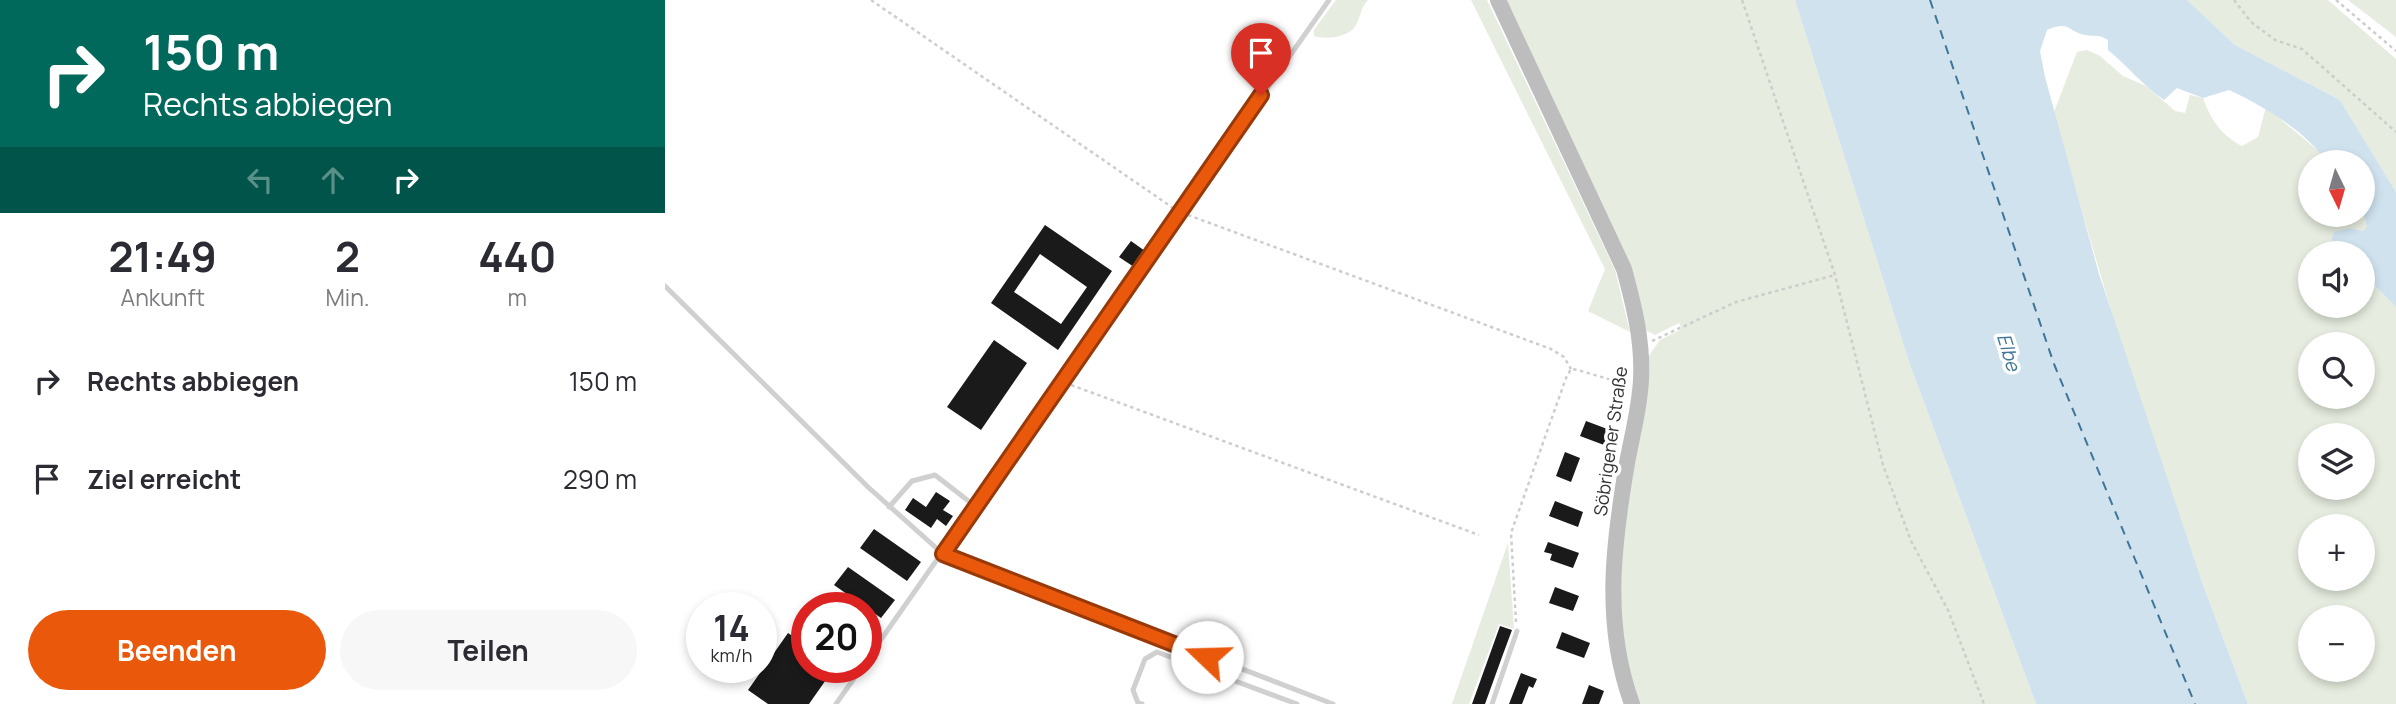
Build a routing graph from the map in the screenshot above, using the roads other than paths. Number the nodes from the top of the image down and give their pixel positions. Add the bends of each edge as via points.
1 (1320, 0) edge
2 (1329, 0) edge
3 (1498, 0) edge
4 (1323, 8) junction
5 (665, 286) edge
6 (975, 506) junction
7 (889, 507) junction
8 (943, 554) junction
9 (1517, 631) road end
10 (882, 639) edge
11 (851, 683) edge
12 (836, 704) edge
13 (1142, 704) edge
14 (1297, 704) edge
15 (1333, 704) edge
16 (1492, 704) edge
17 (1632, 704) edge

1 - 4 lane
2 - 4 lane
3 - 17 street, Söbrigener Straße via 1624,269 1641,349 1641,390 1612,583 1617,655
4 - 6 lane
5 - 7 lane
6 - 7 lane via 935,475 912,481
6 - 8 lane
7 - 8 lane
8 - 10 lane
8 - 15 lane
9 - 16 lane
11 - 12 lane
13 - 14 lane via 1133,690 1145,659 1157,652

